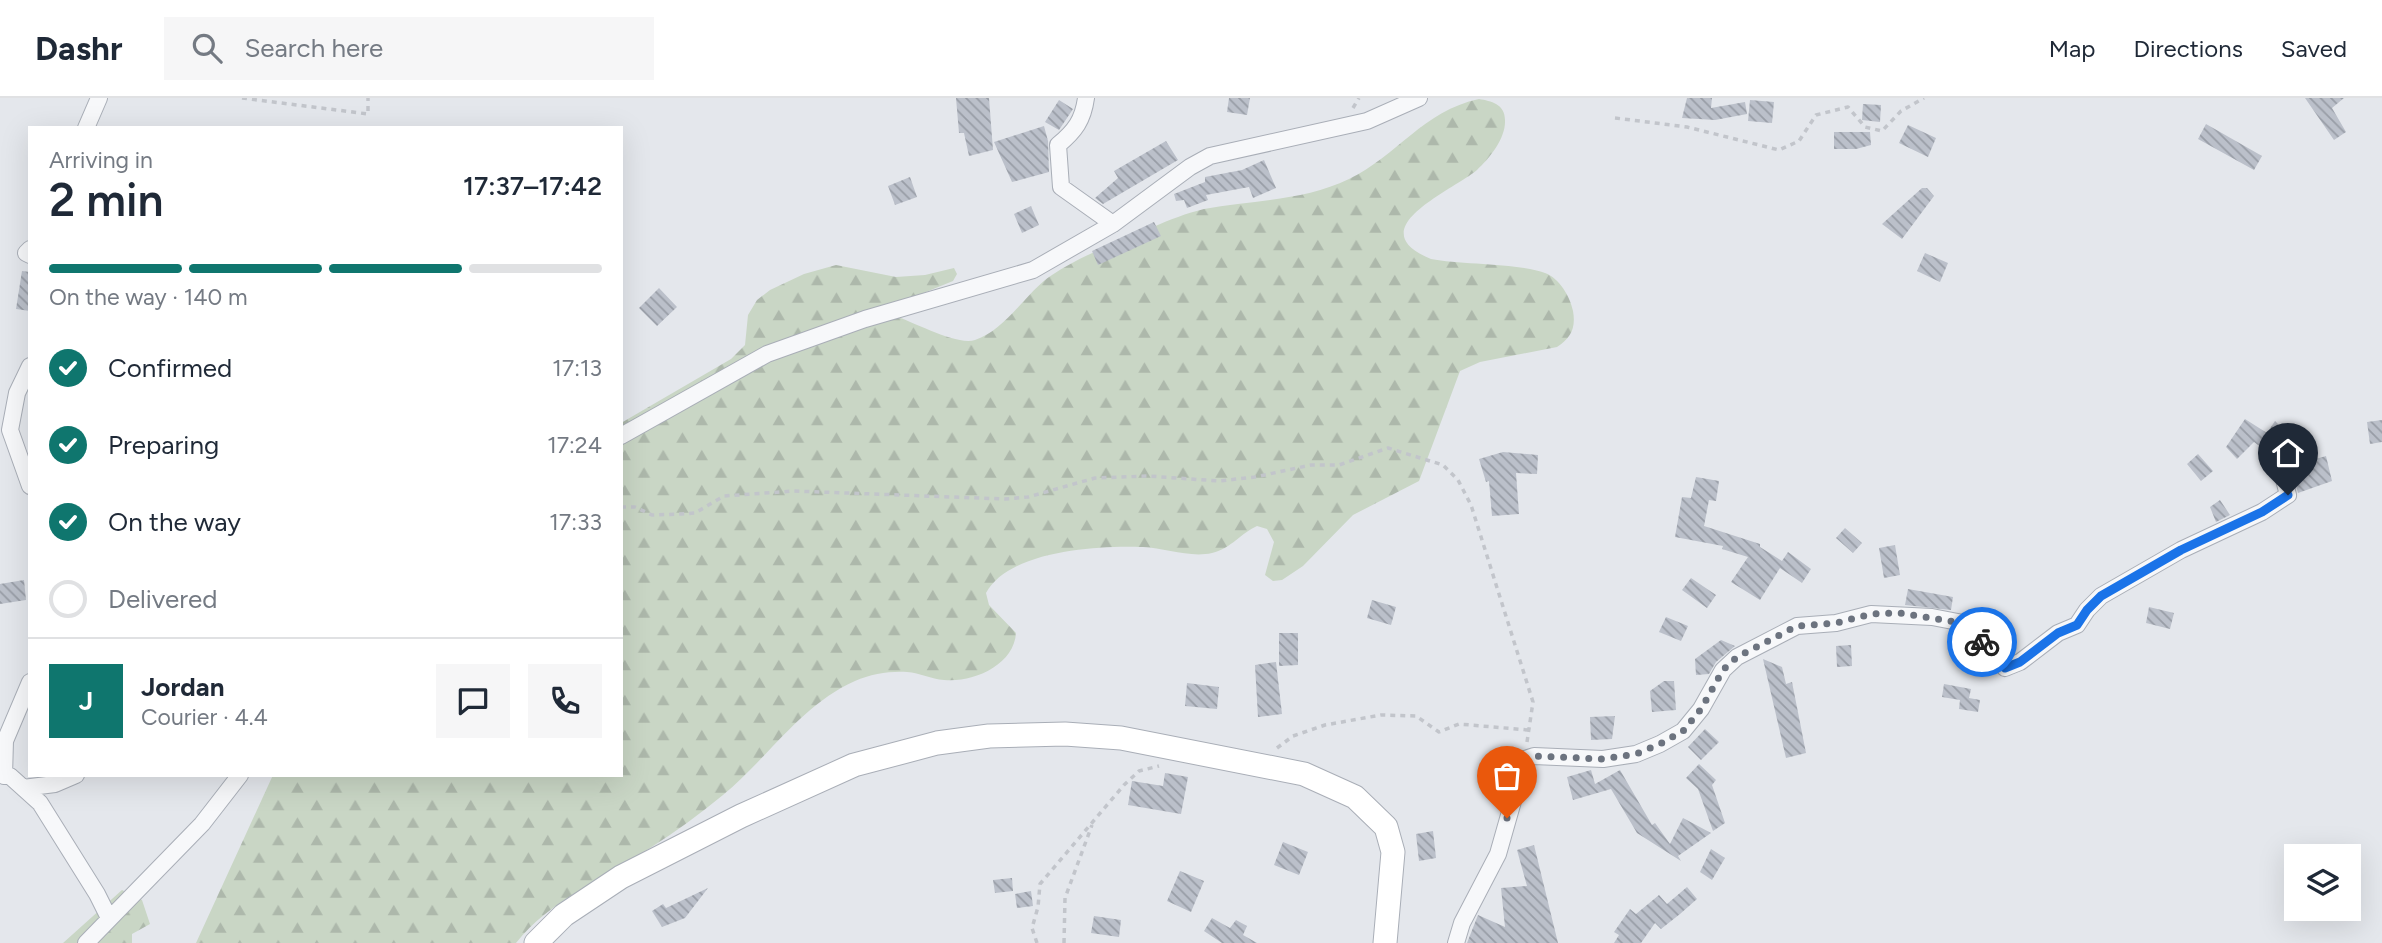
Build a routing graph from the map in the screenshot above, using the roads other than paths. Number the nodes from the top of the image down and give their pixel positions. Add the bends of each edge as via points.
1 (99, 98) edge
2 (1086, 98) edge
3 (1419, 98) edge
4 (87, 126) edge
5 (1113, 224) junction
6 (28, 370) edge
7 (5, 430) edge
8 (623, 435) edge
9 (2280, 464) dead end
10 (28, 482) edge
11 (28, 687) edge
12 (2, 776) edge
13 (71, 777) edge
14 (238, 777) edge
15 (23, 788) junction
16 (109, 918) junction
17 (86, 943) edge
18 (536, 943) edge
19 (1385, 943) edge
20 (1455, 943) edge

1 - 4 street
2 - 5 street via 1084,115 1074,132 1058,145 1060,187
3 - 5 street via 1367,121 1210,156
5 - 8 street via 1033,270 866,319 767,354
6 - 7 street
7 - 10 street
9 - 20 street via 2288,495 2101,596 2077,625 2005,668 1963,623 1871,614 1797,626 1737,657 1723,670 1683,731 1660,744 1636,754 1603,759 1525,759 1498,854
11 - 12 street via 5,741
12 - 15 street via 10,776
13 - 15 street
14 - 16 street via 202,824
15 - 16 street via 40,803
16 - 17 street
18 - 19 main road via 581,903 668,852 854,765 902,750 989,737 1065,734 1121,738 1304,774 1333,784 1372,810 1387,827 1393,852

